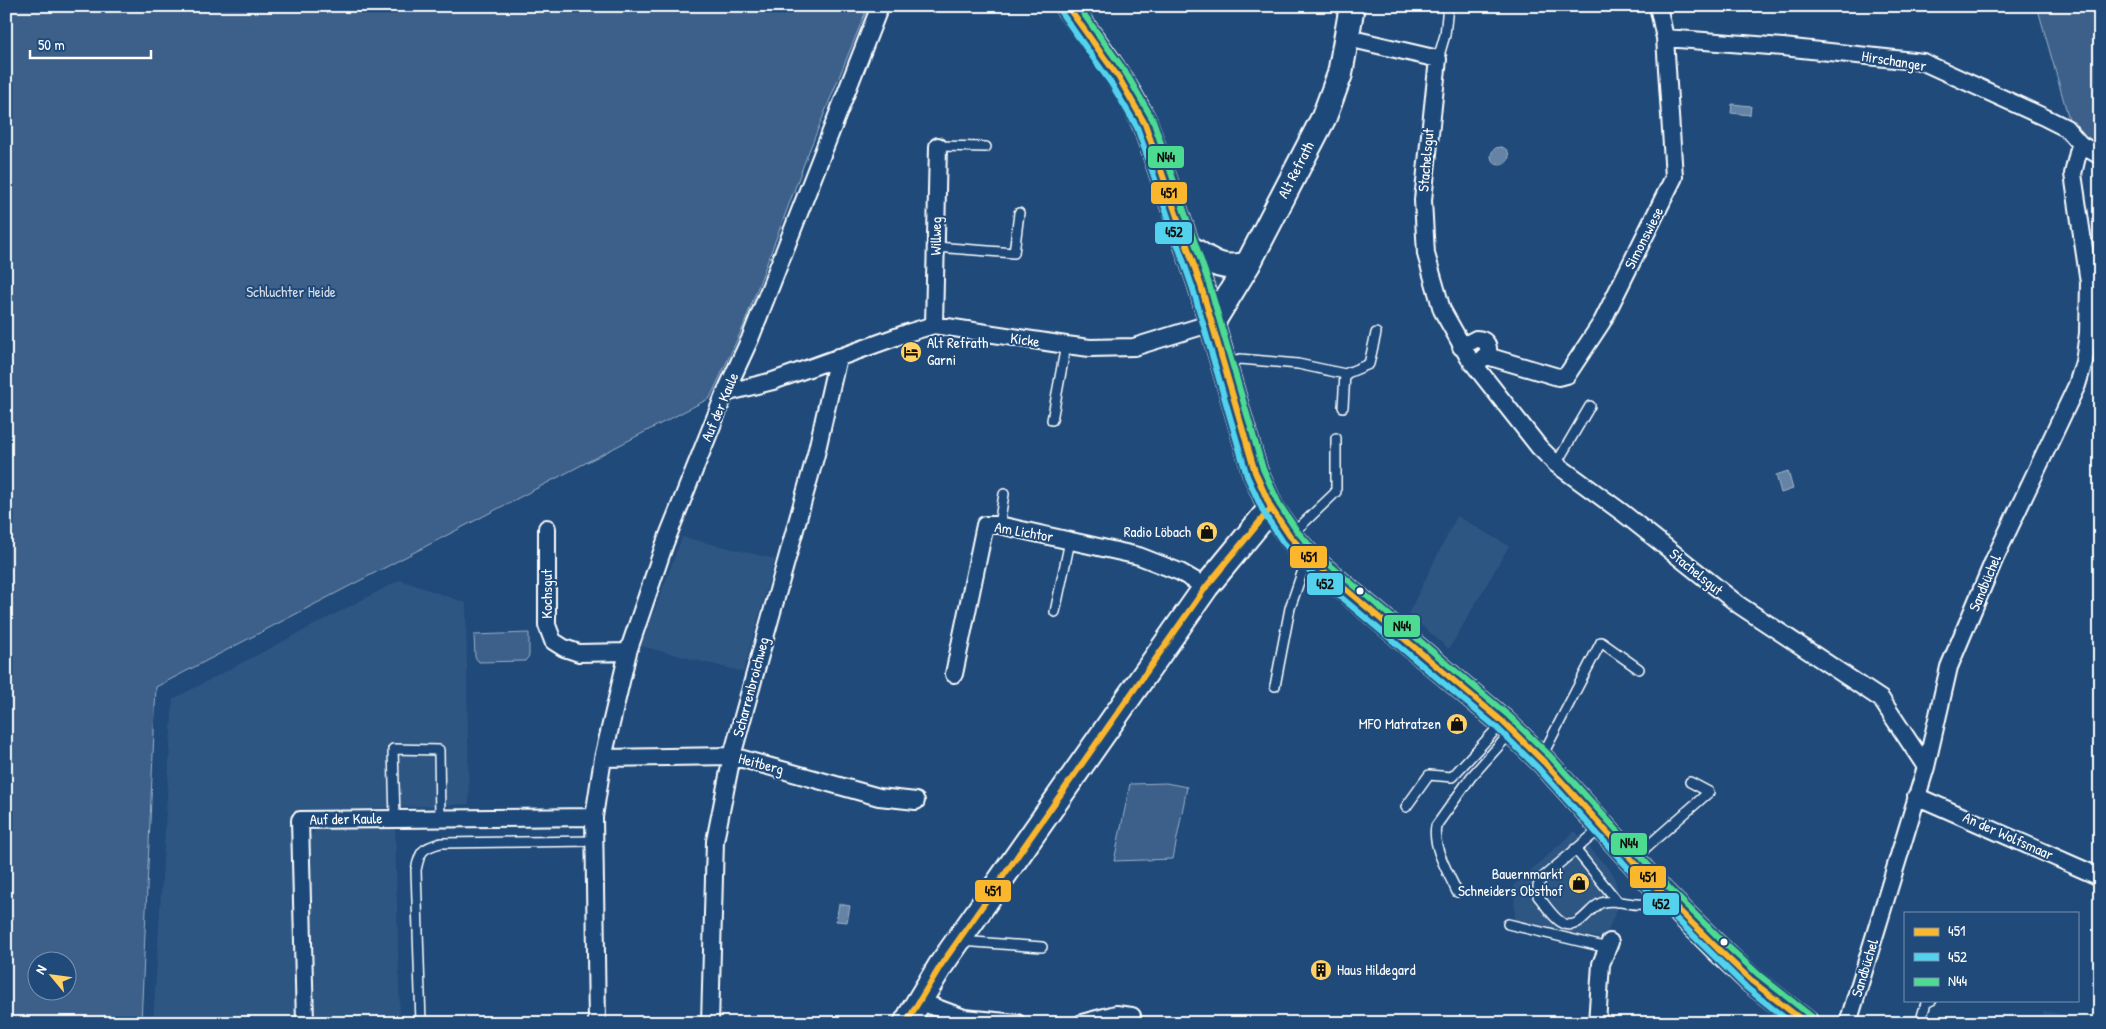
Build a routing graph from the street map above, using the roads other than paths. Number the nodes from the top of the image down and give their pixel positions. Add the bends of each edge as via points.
1 (880, 6) edge
2 (1067, 6) edge
3 (1352, 6) edge
4 (1448, 6) edge
5 (1658, 6) edge
6 (1348, 38) junction
7 (1665, 38) junction
8 (1438, 59) junction
9 (2080, 144) junction
10 (938, 146) joint
11 (986, 147) dead end
12 (2100, 156) edge
13 (1019, 213) dead end
14 (1187, 246) junction
15 (936, 247) junction
16 (1248, 264) junction
17 (1212, 323) junction
18 (934, 325) junction
19 (1376, 334) dead end
20 (1066, 345) junction
21 (1461, 347) junction
22 (838, 358) junction
23 (1480, 360) junction
24 (1224, 364) junction
25 (1345, 374) junction
26 (725, 393) junction
27 (1590, 406) dead end
28 (1342, 407) dead end
29 (1052, 420) dead end
30 (1336, 438) dead end
31 (1556, 464) junction
32 (1004, 494) dead end
33 (1271, 508) junction
34 (999, 525) junction
35 (547, 528) dead end
36 (1290, 536) junction
37 (1070, 541) junction
38 (1312, 561) junction
39 (1206, 587) junction
40 (1055, 612) dead end
41 (628, 652) junction
42 (1639, 669) dead end
43 (954, 674) dead end
44 (1275, 686) dead end
45 (1507, 727) junction
46 (732, 756) junction
47 (603, 758) junction
48 (1541, 759) junction
49 (1926, 767) junction
50 (1690, 782) dead end
51 (1916, 796) junction
52 (916, 801) dead end
53 (1406, 807) dead end
54 (594, 817) junction
55 (396, 818) junction
56 (440, 818) junction
57 (1603, 827) junction
58 (595, 841) junction
59 (1575, 849) junction
60 (1633, 859) junction
61 (2100, 877) edge
62 (1456, 892) dead end
63 (1663, 894) junction
64 (1618, 902) junction
65 (1508, 924) dead end
66 (959, 941) junction
67 (1609, 945) joint
68 (1042, 947) dead end
69 (918, 1000) junction
70 (1928, 1002) edge
71 (1132, 1016) dead end
72 (305, 1023) edge
73 (421, 1023) edge
74 (597, 1023) edge
75 (710, 1023) edge
76 (906, 1023) edge
77 (1018, 1023) edge
78 (1082, 1023) edge
79 (1598, 1023) edge
80 (1806, 1023) edge
81 (1848, 1023) edge
82 (1920, 1023) edge

1 - 26 street, Auf der Kaule via 750,339
2 - 14 main road via 1134,102 1153,145
3 - 6 main road, Alt Refrath
4 - 8 lane via 1446,35
5 - 7 street, Simonswiese
6 - 8 street
6 - 16 main road, Alt Refrath via 1340,74 1324,117
7 - 9 street, Hirschanger via 1923,62 2066,128
7 - 23 street, Simonswiese via 1674,177 1602,322 1567,375 1558,377
8 - 21 street, Stachelsgut via 1422,200 1426,254 1442,310
9 - 12 street, Hirschanger
9 - 49 street, Sandbüchel via 2073,174 2089,282 2084,362 2077,385 1994,560 1949,667
10 - 11 lane
10 - 15 street, Willweg
13 - 15 lane via 1014,253
14 - 16 main road via 1216,265 1235,268
14 - 17 main road
15 - 18 street, Willweg
16 - 17 main road, Alt Refrath
17 - 20 street, Kicke via 1134,347
17 - 24 main road
18 - 20 street, Kicke
18 - 22 street, Kicke
19 - 25 lane via 1369,364
20 - 29 lane
21 - 23 street, Stachelsgut
21 - 23 street, Stachelsgut via 1481,339 1487,344
22 - 26 street, Kicke via 773,381
22 - 46 street, Scharrenbroichweg via 816,454
23 - 31 street, Stachelsgut via 1539,446
24 - 25 lane via 1240,359 1298,364
24 - 33 main road via 1255,472
25 - 28 lane
26 - 41 street, Auf der Kaule via 665,543
27 - 31 lane
30 - 36 lane via 1336,492
31 - 49 street, Stachelsgut via 1739,605 1881,699
32 - 34 lane
33 - 36 main road
33 - 39 main road
34 - 37 street, Am Lichtor
34 - 43 street, Am Lichtor via 985,525
35 - 41 street, Kochsgut via 547,626 553,641 579,653
36 - 38 main road
37 - 39 street, Am Lichtor via 1140,556 1187,575
37 - 40 lane
38 - 44 lane via 1302,573 1290,608
38 - 45 main road
39 - 66 main road
41 - 47 street, Auf der Kaule
42 - 48 lane via 1601,642
45 - 48 main road
45 - 53 lane via 1452,777 1429,775
45 - 62 lane via 1436,826 1436,844
46 - 47 street, Heitberg
46 - 52 street, Heitberg via 879,797
46 - 75 street, Scharrenbroichweg via 715,841
47 - 54 street, Auf der Kaule
48 - 57 main road
49 - 51 street, Sandbüchel
50 - 60 lane via 1709,792
51 - 61 street, An der Wolfsmaar
51 - 81 street, Sandbüchel
54 - 56 street, Auf der Kaule
54 - 58 street, Auf der Kaule
55 - 56 street, Auf der Kaule
55 - 56 lane via 393,749 439,750
55 - 72 street, Auf der Kaule via 300,820
57 - 59 lane
57 - 60 main road
58 - 73 lane via 441,843 426,847 419,855 416,870
58 - 74 street, Auf der Kaule
59 - 64 lane
59 - 64 lane via 1542,878 1538,896 1566,925 1575,924 1600,903
60 - 63 main road
63 - 64 lane via 1650,903
63 - 80 main road via 1753,982
65 - 67 lane
66 - 68 lane
66 - 69 main road
67 - 79 street via 1601,964
69 - 76 main road
69 - 77 street via 964,1018
70 - 82 lane
71 - 78 street via 1116,1014

